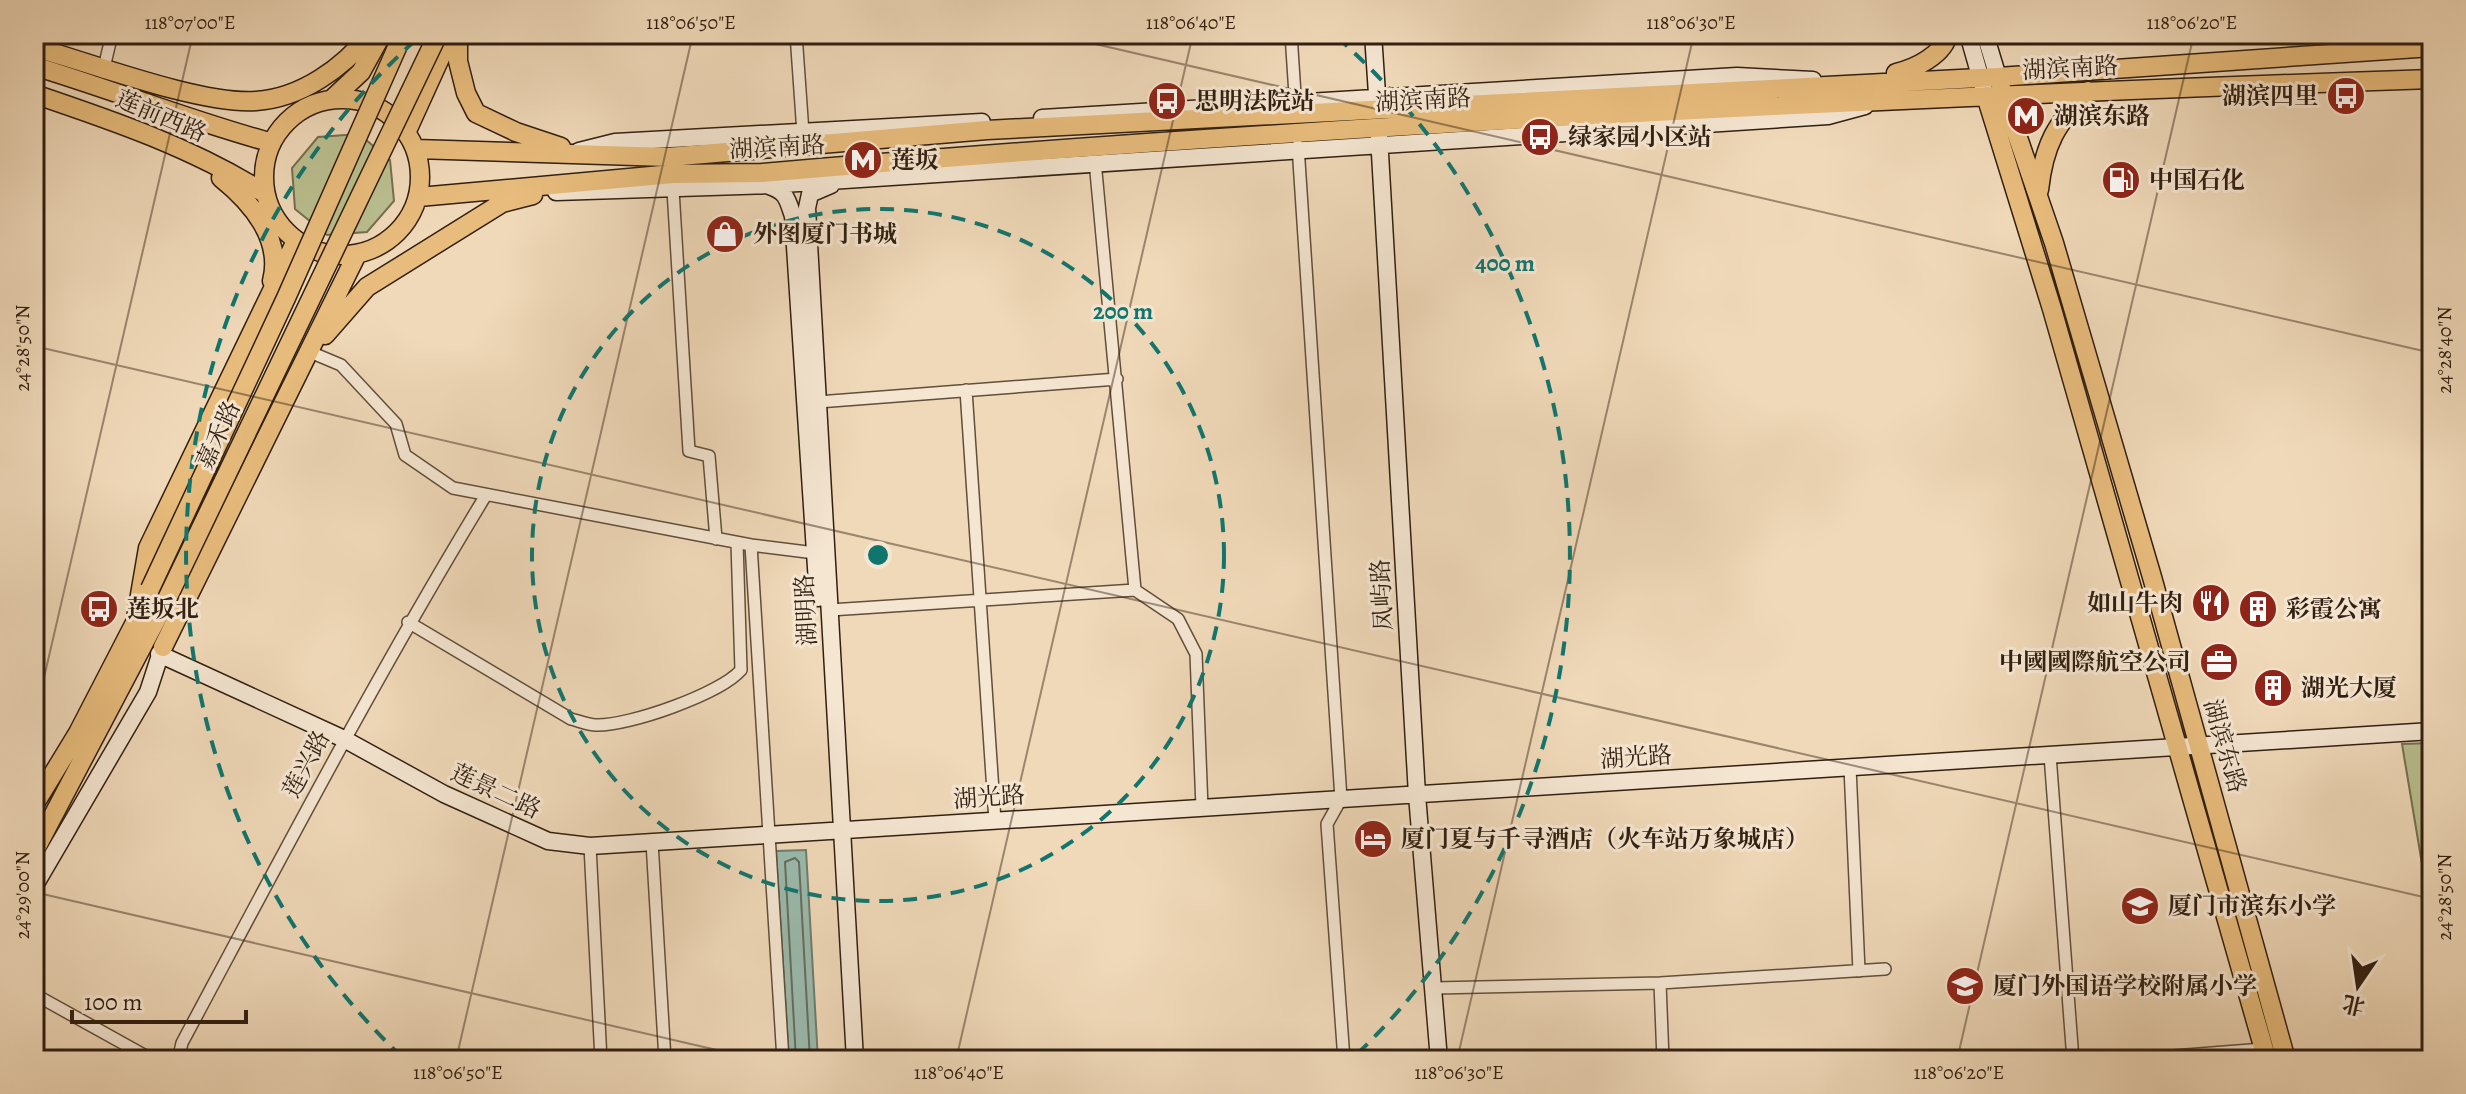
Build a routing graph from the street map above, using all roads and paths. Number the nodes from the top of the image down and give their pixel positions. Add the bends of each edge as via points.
1 (112, 34) edge
2 (370, 34) edge
3 (382, 34) edge
4 (403, 34) edge
5 (438, 34) edge
6 (451, 34) edge
7 (458, 34) edge
8 (796, 34) edge
9 (1291, 34) edge
10 (1373, 34) edge
11 (1948, 34) edge
12 (1968, 34) edge
13 (1985, 34) edge
14 (34, 47) edge
15 (2432, 47) edge
16 (34, 66) edge
17 (105, 67) junction
18 (1989, 77) junction
19 (2432, 79) edge
20 (1850, 82) junction
21 (100, 86) junction
22 (2088, 91) junction
23 (34, 94) edge
24 (1995, 96) junction
25 (332, 99) junction
26 (1296, 109) junction
27 (1378, 120) junction
28 (803, 133) junction
29 (411, 141) junction
30 (1298, 141) junction
31 (269, 142) junction
32 (575, 152) junction
33 (191, 153) junction
34 (1095, 161) junction
35 (844, 180) junction
36 (768, 185) junction
37 (486, 190) junction
38 (673, 190) junction
39 (546, 191) junction
40 (264, 193) junction
41 (419, 197) junction
42 (296, 241) junction
43 (2054, 243) junction
44 (357, 254) junction
45 (266, 305) junction
46 (310, 352) junction
47 (1117, 379) junction
48 (966, 390) junction
49 (818, 402) junction
50 (486, 495) junction
51 (716, 539) junction
52 (737, 543) junction
53 (751, 545) junction
54 (815, 553) junction
55 (1135, 590) junction
56 (980, 600) junction
57 (166, 601) junction
58 (830, 610) junction
59 (408, 622) junction
60 (135, 624) junction
61 (161, 650) junction
62 (2432, 731) edge
63 (344, 739) junction
64 (2200, 746) junction
65 (2177, 747) junction
66 (2050, 755) junction
67 (1850, 767) junction
68 (1417, 795) junction
69 (1341, 799) junction
70 (34, 805) edge
71 (1202, 808) junction
72 (995, 821) junction
73 (837, 831) junction
74 (767, 835) junction
75 (652, 842) junction
76 (590, 846) junction
77 (34, 852) edge
78 (34, 887) edge
79 (1885, 969) dead end
80 (1859, 971) junction
81 (1660, 983) junction
82 (1435, 988) junction
83 (34, 994) edge
84 (2265, 1054) edge
85 (153, 1060) edge
86 (178, 1060) edge
87 (601, 1060) edge
88 (665, 1060) edge
89 (783, 1060) edge
90 (844, 1060) edge
91 (855, 1060) edge
92 (1344, 1060) edge
93 (1439, 1060) edge
94 (1663, 1060) edge
95 (2073, 1060) edge
96 (2122, 1060) edge
97 (2286, 1060) edge

1 - 17 street
2 - 17 main road via 320,79 256,101 204,96
3 - 25 main road via 361,72
4 - 60 main road, 嘉禾路, bridge
5 - 57 main road, 嘉禾路, bridge
6 - 29 main road
7 - 32 main road via 458,61 476,113
8 - 28 street
9 - 26 street
10 - 27 street, 凤屿路
11 - 20 main road via 1947,41 1915,69
12 - 18 street, 湖滨东路
13 - 18 street, 湖滨东路
14 - 17 main road
15 - 18 main road, 湖滨南路
16 - 21 main road, 莲前西路
17 - 21 street
18 - 20 main road, 湖滨南路
18 - 24 main road, 湖滨东路
19 - 22 main road, 湖滨南路
20 - 27 main road, 湖滨南路
21 - 31 main road, 莲前西路 via 184,119
22 - 24 main road, 湖滨南路
22 - 43 main road via 2058,122 2043,159 2038,192
23 - 33 main road, 莲前西路
24 - 27 main road, 湖滨南路
24 - 43 main road, 湖滨东路
24 - 65 main road, 湖滨东路
25 - 29 main road via 358,100 382,109
25 - 31 main road via 290,117
26 - 27 main road, 湖滨南路
26 - 28 street, 湖滨南路
26 - 32 main road, 湖滨南路 via 668,157
27 - 30 main road, 湖滨南路
27 - 68 street, 凤屿路
28 - 32 street, 湖滨南路 via 615,142
29 - 32 main road, 湖滨南路
29 - 41 main road via 421,175
30 - 34 street
30 - 37 main road, 湖滨南路 via 673,174
30 - 69 street
31 - 40 main road
33 - 40 main road, 莲前西路
33 - 45 main road via 246,197 261,217 275,268
34 - 35 street
34 - 47 street
35 - 36 street
35 - 49 street, 湖明路 via 810,194 807,208
36 - 38 street
36 - 54 street, 湖明路 via 782,191 793,216
37 - 39 street
37 - 41 main road, 湖滨南路
38 - 39 street
38 - 51 street via 689,451 709,456
39 - 46 main road via 502,203 367,287
40 - 42 main road via 282,228
41 - 44 main road via 408,224
42 - 44 main road via 336,255
42 - 45 main road
43 - 64 main road, 湖滨东路
44 - 46 main road
45 - 60 main road via 148,548
46 - 50 street via 341,365 396,424 405,455 453,488
46 - 61 main road
47 - 48 street
47 - 55 street
48 - 49 street
48 - 56 street
49 - 58 street, 湖明路
50 - 51 street
50 - 59 street, 莲兴路
51 - 52 street
52 - 53 street
52 - 59 street via 741,670 730,682 644,716 595,725 571,719
53 - 54 street
53 - 74 street
54 - 73 street, 湖明路
55 - 56 street
55 - 71 street via 1178,619 1196,654
56 - 58 street
56 - 72 street
57 - 61 street
57 - 77 main road, 嘉禾路
58 - 73 street, 湖明路
59 - 63 street, 莲兴路
60 - 70 main road, 嘉禾路
61 - 63 street, 莲景二路
61 - 78 street via 148,692
62 - 64 street, 湖光路
63 - 76 street, 莲景二路 via 444,794 548,841
63 - 86 street, 莲兴路 via 182,1043
64 - 65 street, 湖光路
64 - 97 main road, 湖滨东路
65 - 66 street, 湖光路
65 - 84 main road, 湖滨东路
66 - 67 street, 湖光路
66 - 95 street
67 - 68 street, 湖光路
67 - 80 street
68 - 69 street, 湖光路
68 - 82 street, 凤屿路
69 - 71 street, 湖光路
69 - 92 street via 1327,824
71 - 72 street, 湖光路
72 - 73 street, 湖光路
73 - 74 street, 莲景二路
73 - 90 street, 湖明路
73 - 91 street, 湖明路
74 - 75 street, 莲景二路
74 - 89 street
75 - 76 street, 莲景二路
75 - 88 street
76 - 87 street
79 - 80 street
80 - 81 street
81 - 82 street
81 - 94 street
82 - 93 street, 凤屿路
83 - 85 street
84 - 96 street

